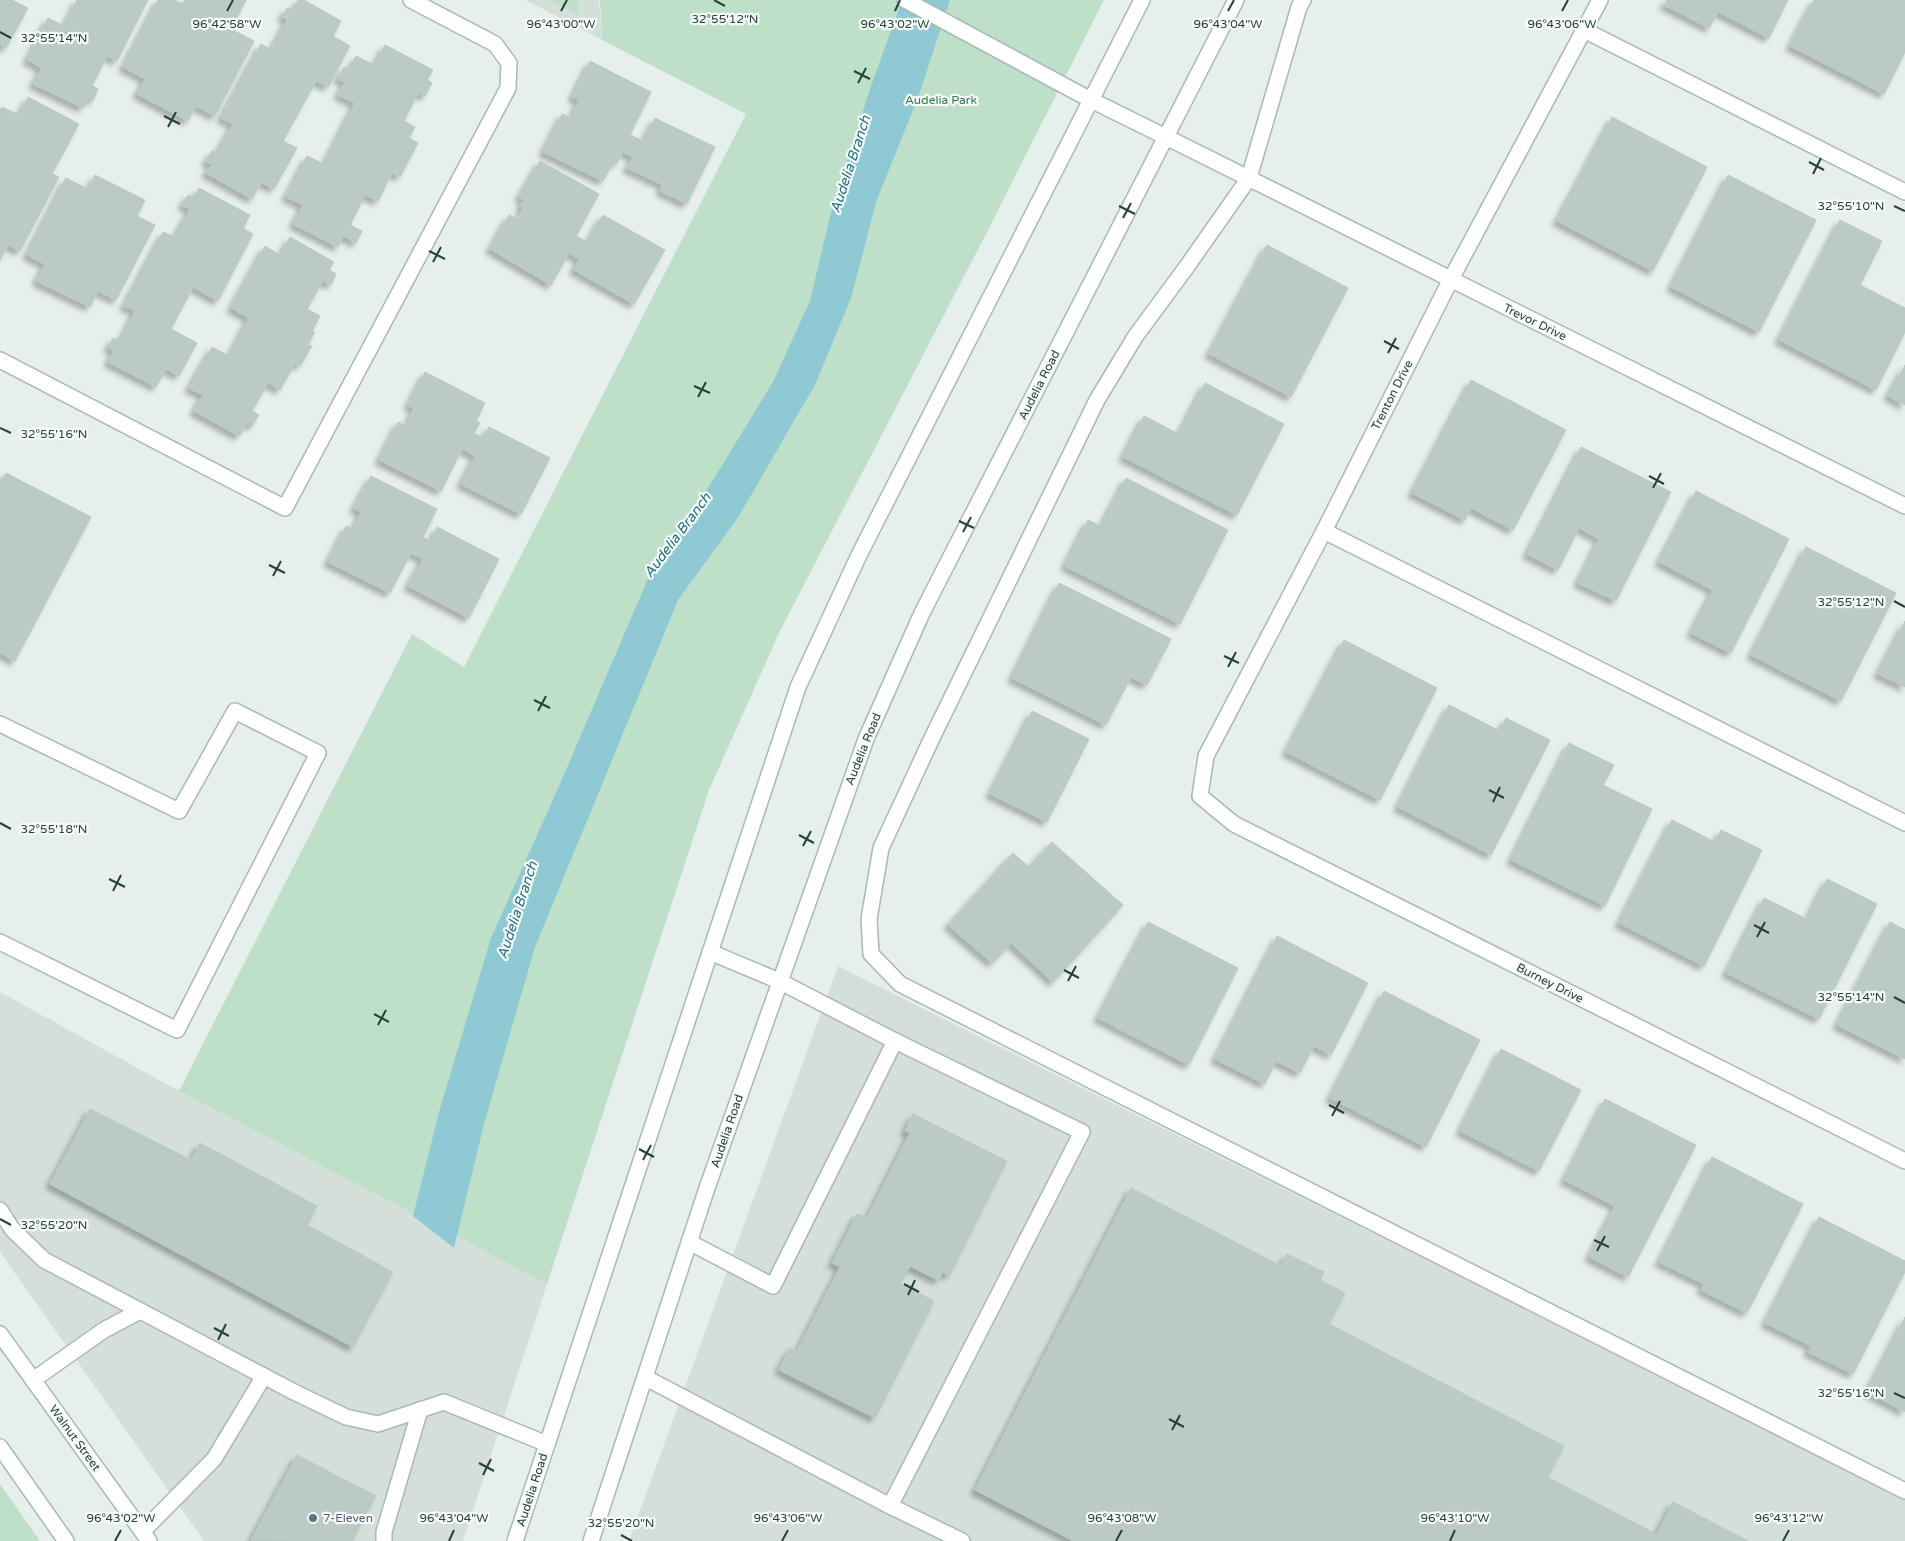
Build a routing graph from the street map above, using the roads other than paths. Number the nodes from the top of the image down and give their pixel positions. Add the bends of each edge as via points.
1 (411, 0) edge
2 (905, 0) edge
3 (1142, 0) edge
4 (1236, 0) edge
5 (1303, 0) edge
6 (1600, 0) edge
7 (1584, 30) junction
8 (1090, 100) junction
9 (1166, 137) junction
10 (1249, 178) junction
11 (1905, 192) edge
12 (1451, 279) junction
13 (0, 360) edge
14 (1905, 506) edge
15 (1324, 531) junction
16 (0, 724) edge
17 (1200, 796) joint
18 (1905, 824) edge
19 (0, 942) edge
20 (710, 952) junction
21 (780, 981) junction
22 (895, 1041) junction
23 (1905, 1161) edge
24 (0, 1210) edge
25 (689, 1242) junction
26 (140, 1311) junction
27 (0, 1334) edge
28 (264, 1376) junction
29 (646, 1378) junction
30 (33, 1380) junction
31 (420, 1410) junction
32 (547, 1444) junction
33 (0, 1447) edge
34 (1905, 1490) edge
35 (890, 1506) junction
36 (146, 1536) edge
37 (66, 1541) edge
38 (384, 1541) edge
39 (515, 1541) edge
40 (591, 1541) edge
41 (962, 1541) edge

1 - 13 main road via 495,44 509,63 508,88 285,508
2 - 8 main road, Trevor Drive
3 - 8 main road, Audelia Road
4 - 9 main road, Audelia Road
5 - 10 main road
6 - 7 main road, Trenton Drive
7 - 11 main road
7 - 12 main road, Trenton Drive
8 - 9 main road, Trevor Drive
8 - 20 main road, Audelia Road via 859,555 798,687
9 - 10 main road, Trevor Drive
9 - 21 main road, Audelia Road via 918,622 866,739
10 - 12 main road, Trevor Drive
10 - 34 main road via 1136,337 1097,400 931,740 881,848 869,919 871,954 900,984
12 - 14 main road, Trevor Drive
12 - 15 main road, Trenton Drive
15 - 17 main road, Trenton Drive via 1206,756
15 - 18 main road
16 - 19 main road via 179,811 235,710 318,753 177,1030
17 - 23 main road, Burney Drive via 1234,824
20 - 21 main road
20 - 32 main road, Audelia Road
21 - 22 main road
21 - 25 main road, Audelia Road
22 - 25 main road via 773,1286
22 - 35 main road via 1082,1132
24 - 26 main road via 12,1228 44,1260
25 - 29 main road, Audelia Road
26 - 28 main road
26 - 30 main road via 104,1330
27 - 30 main road, Walnut Street
28 - 31 main road via 346,1417 378,1424
28 - 36 main road via 214,1459
29 - 35 main road
29 - 40 main road, Audelia Road
30 - 36 main road, Walnut Street
31 - 32 main road via 444,1402
31 - 38 main road
32 - 39 main road, Audelia Road
33 - 37 main road
35 - 41 main road

